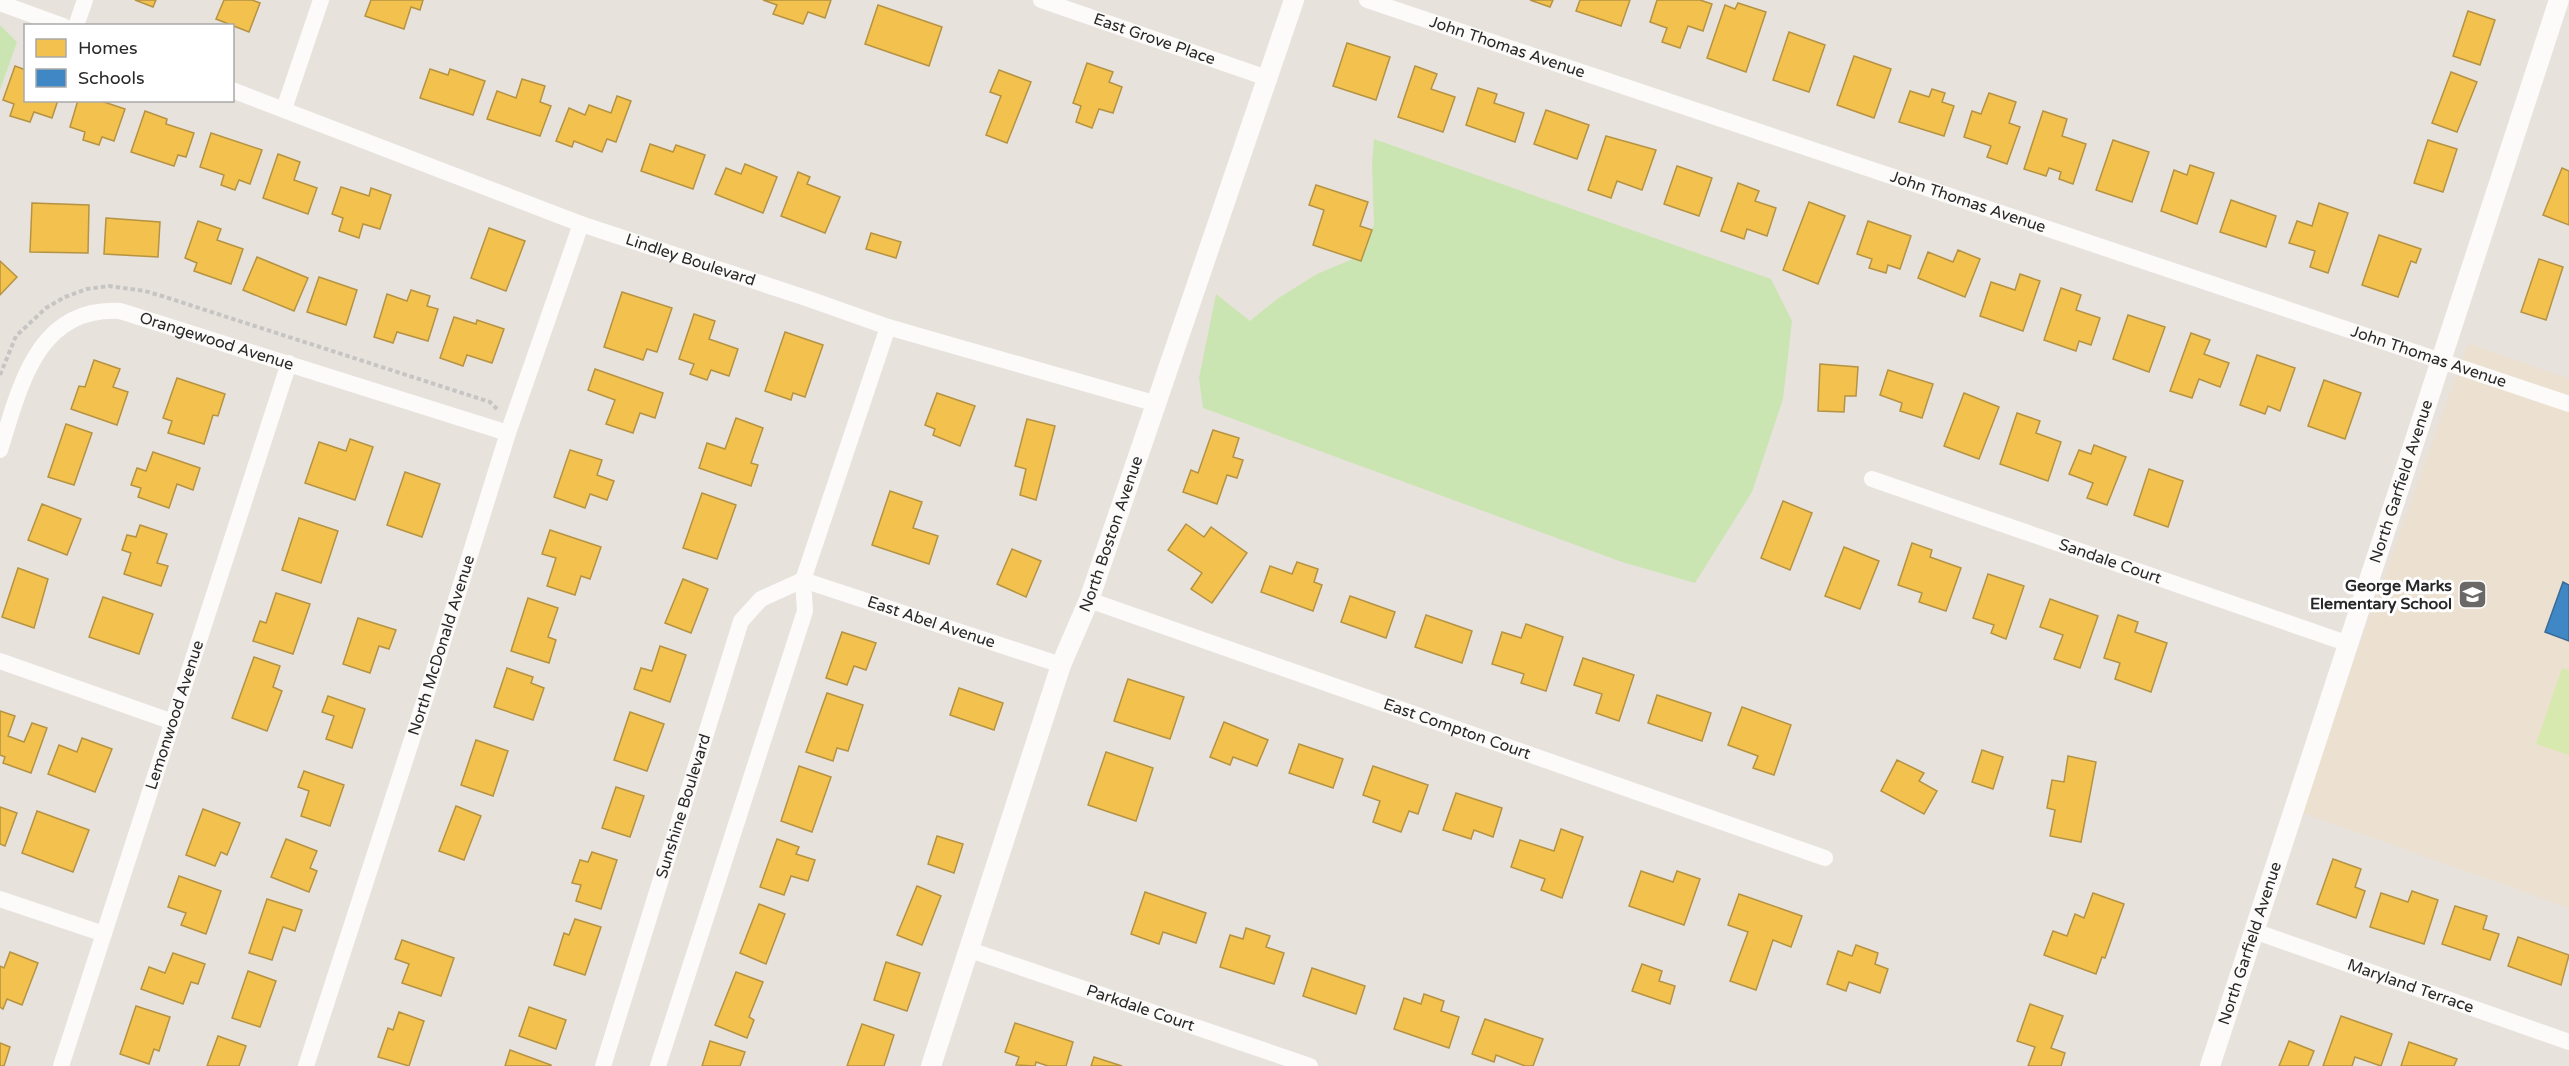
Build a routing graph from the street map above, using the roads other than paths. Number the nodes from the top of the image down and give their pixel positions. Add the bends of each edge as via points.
1 (85, 0) edge
2 (321, 0) edge
3 (1041, 0) edge
4 (1293, 0) edge
5 (1367, 0) edge
6 (2559, 0) edge
7 (0, 3) edge
8 (58, 24) edge
9 (77, 24) edge
10 (1267, 78) junction
11 (234, 91) edge
12 (284, 109) junction
13 (581, 224) junction
14 (888, 327) junction
15 (2442, 362) junction
16 (289, 363) junction
17 (1157, 404) junction
18 (2569, 404) edge
19 (508, 433) junction
20 (0, 450) edge
21 (1872, 479) dead end
22 (803, 580) junction
23 (1089, 600) junction
24 (2349, 644) junction
25 (0, 661) edge
26 (1060, 665) junction
27 (173, 722) junction
28 (1825, 858) dead end
29 (0, 899) edge
30 (2254, 931) junction
31 (104, 934) junction
32 (970, 950) junction
33 (2569, 1042) edge
34 (61, 1066) edge
35 (306, 1066) edge
36 (603, 1066) edge
37 (658, 1066) edge
38 (931, 1066) edge
39 (1310, 1066) edge
40 (2210, 1066) edge

1 - 9 street
2 - 12 street
3 - 10 street, East Grove Place
4 - 10 street, North Boston Avenue
5 - 15 street, John Thomas Avenue
6 - 15 street, North Garfield Avenue
7 - 8 street
10 - 17 street, North Boston Avenue
11 - 12 street, Lindley Boulevard
12 - 13 street, Lindley Boulevard
13 - 14 street, Lindley Boulevard
13 - 19 street, North McDonald Avenue
14 - 17 street, Lindley Boulevard
14 - 22 street
15 - 18 street, John Thomas Avenue
15 - 24 street, North Garfield Avenue
16 - 19 street, Orangewood Avenue
16 - 20 street, Orangewood Avenue via 120,311 80,315 65,322 32,360
16 - 27 street, Lemonwood Avenue
17 - 23 street, North Boston Avenue
19 - 35 street, North McDonald Avenue
21 - 24 street, Sandale Court
22 - 26 street, East Abel Avenue
22 - 36 street, Sunshine Boulevard via 761,599 741,621
22 - 37 street via 805,611
23 - 26 street, North Boston Avenue
23 - 28 street, East Compton Court
24 - 30 street, North Garfield Avenue
25 - 27 street
26 - 32 street, North Boston Avenue
27 - 31 street, Lemonwood Avenue
29 - 31 street
30 - 33 street, Maryland Terrace
30 - 40 street, North Garfield Avenue
31 - 34 street, Lemonwood Avenue
32 - 38 street, North Boston Avenue
32 - 39 street, Parkdale Court

